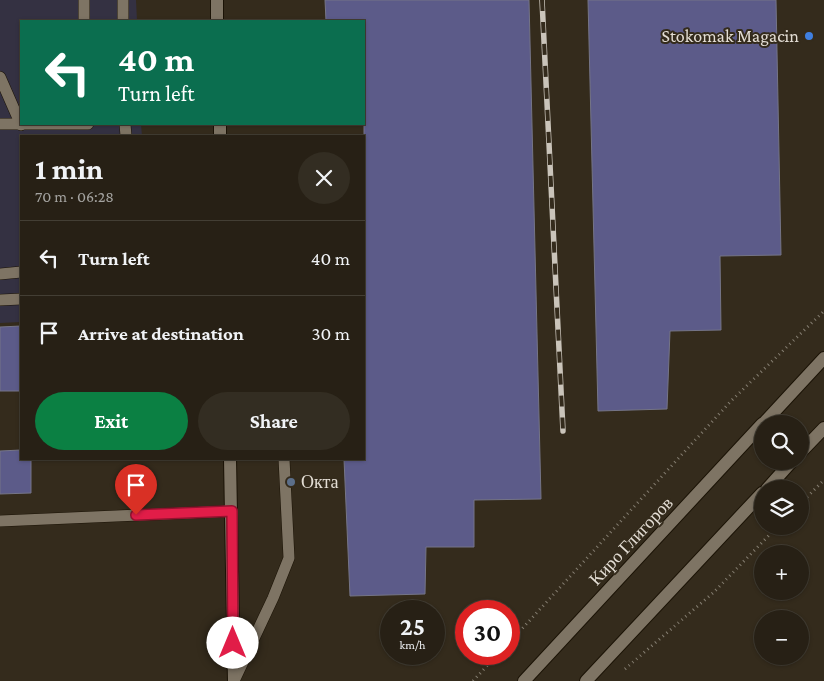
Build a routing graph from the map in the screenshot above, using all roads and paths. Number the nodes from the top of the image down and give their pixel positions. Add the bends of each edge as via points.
1 (84, 0) edge
2 (123, 0) edge
3 (217, 0) edge
4 (84, 20) edge
5 (123, 20) edge
6 (217, 20) edge
7 (0, 77) edge
8 (20, 120) edge
9 (0, 124) edge
10 (20, 124) edge
11 (20, 272) edge
12 (0, 274) edge
13 (20, 299) edge
14 (0, 300) edge
15 (824, 311) edge
16 (824, 358) edge
17 (771, 415) edge
18 (824, 428) edge
19 (754, 434) edge
20 (809, 444) edge
21 (230, 460) edge
22 (284, 460) edge
23 (784, 470) edge
24 (775, 480) edge
25 (824, 480) edge
26 (809, 495) edge
27 (754, 502) edge
28 (232, 511) junction
29 (0, 521) edge
30 (769, 535) edge
31 (520, 630) edge
32 (488, 665) edge
33 (619, 675) dead end
34 (234, 681) edge
35 (473, 681) edge
36 (524, 681) edge
37 (586, 681) edge

1 - 4 lane
2 - 5 lane
3 - 6 street
7 - 8 lane
9 - 10 lane
11 - 12 lane
13 - 14 lane
15 - 31 path via 731,401
16 - 17 street, Киро Глигоров
18 - 20 street
19 - 36 street, Киро Глигоров
21 - 28 street
22 - 34 lane via 289,558 274,598
23 - 24 street
25 - 26 path
27 - 37 street
28 - 29 lane
28 - 34 street
30 - 33 path via 714,592
32 - 35 path

